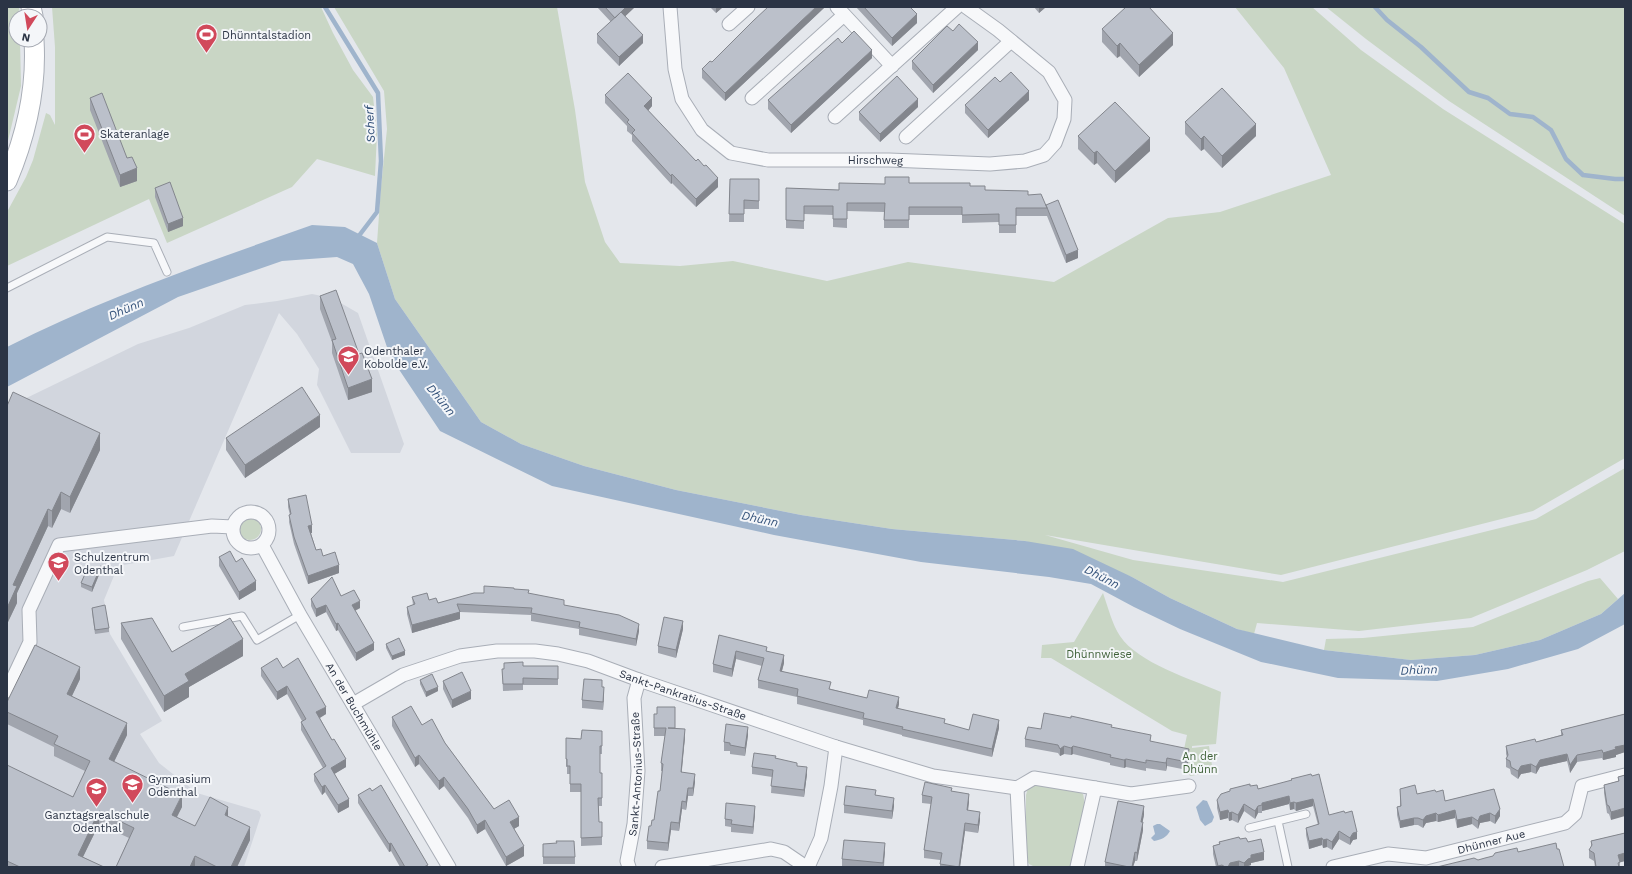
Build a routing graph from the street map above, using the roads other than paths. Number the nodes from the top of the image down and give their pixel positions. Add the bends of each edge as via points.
1 (670, 7) edge
2 (748, 7) edge
3 (957, 7) edge
4 (966, 7) edge
5 (840, 11) edge
6 (729, 24) dead end
7 (1011, 41) junction
8 (34, 48) edge
9 (892, 66) junction
10 (752, 98) dead end
11 (835, 118) dead end
12 (906, 137) dead end
13 (7, 181) edge
14 (167, 272) dead end
15 (7, 288) edge
16 (232, 527) junction
17 (262, 545) junction
18 (300, 615) junction
19 (183, 627) dead end
20 (639, 680) junction
21 (7, 691) edge
22 (353, 704) junction
23 (836, 747) junction
24 (1625, 775) edge
25 (1188, 786) dead end
26 (1017, 788) junction
27 (1095, 788) junction
28 (1306, 814) dead end
29 (1278, 821) junction
30 (1248, 828) dead end
31 (698, 864) edge
32 (449, 867) edge
33 (628, 867) edge
34 (662, 867) edge
35 (807, 867) edge
36 (1021, 867) edge
37 (1077, 867) edge
38 (1288, 867) edge
39 (1334, 867) edge

1 - 7 street, Hirschweg via 675,69 682,99 702,130 731,153 768,160 889,160 990,164 1025,161 1044,155 1055,142 1064,119 1065,100 1049,72
2 - 6 street
3 - 9 street
4 - 7 street, Hirschweg
5 - 9 street
5 - 10 street
7 - 12 street
8 - 13 main road via 31,102 19,150
9 - 11 street
14 - 15 lane via 154,243 107,236
16 - 17 street via 233,536 238,544 246,548
16 - 17 street via 239,516 247,512 256,513 264,518 269,527 268,537
16 - 21 street via 212,526 60,545 29,610 30,642
17 - 18 street, An der Buchmühle
18 - 19 lane via 257,640 242,616
18 - 22 street, An der Buchmühle
20 - 22 street, Sankt-Pankratius-Straße via 588,661 558,654 497,651 460,656 430,665 403,676
20 - 23 street, Sankt-Pankratius-Straße
20 - 33 street, Sankt-Antonius-Straße via 634,698 638,771
22 - 32 street, An der Buchmühle
23 - 26 street, Sankt-Pankratius-Straße via 933,776
23 - 35 street via 821,838
24 - 39 street, Dhünner Aue via 1582,786 1575,814 1565,823 1426,858 1388,854
25 - 27 street via 1131,794
26 - 27 street via 1034,778
26 - 36 street
27 - 37 street
28 - 29 lane
29 - 30 lane
29 - 38 lane
31 - 34 street
31 - 35 street via 771,849 784,852

